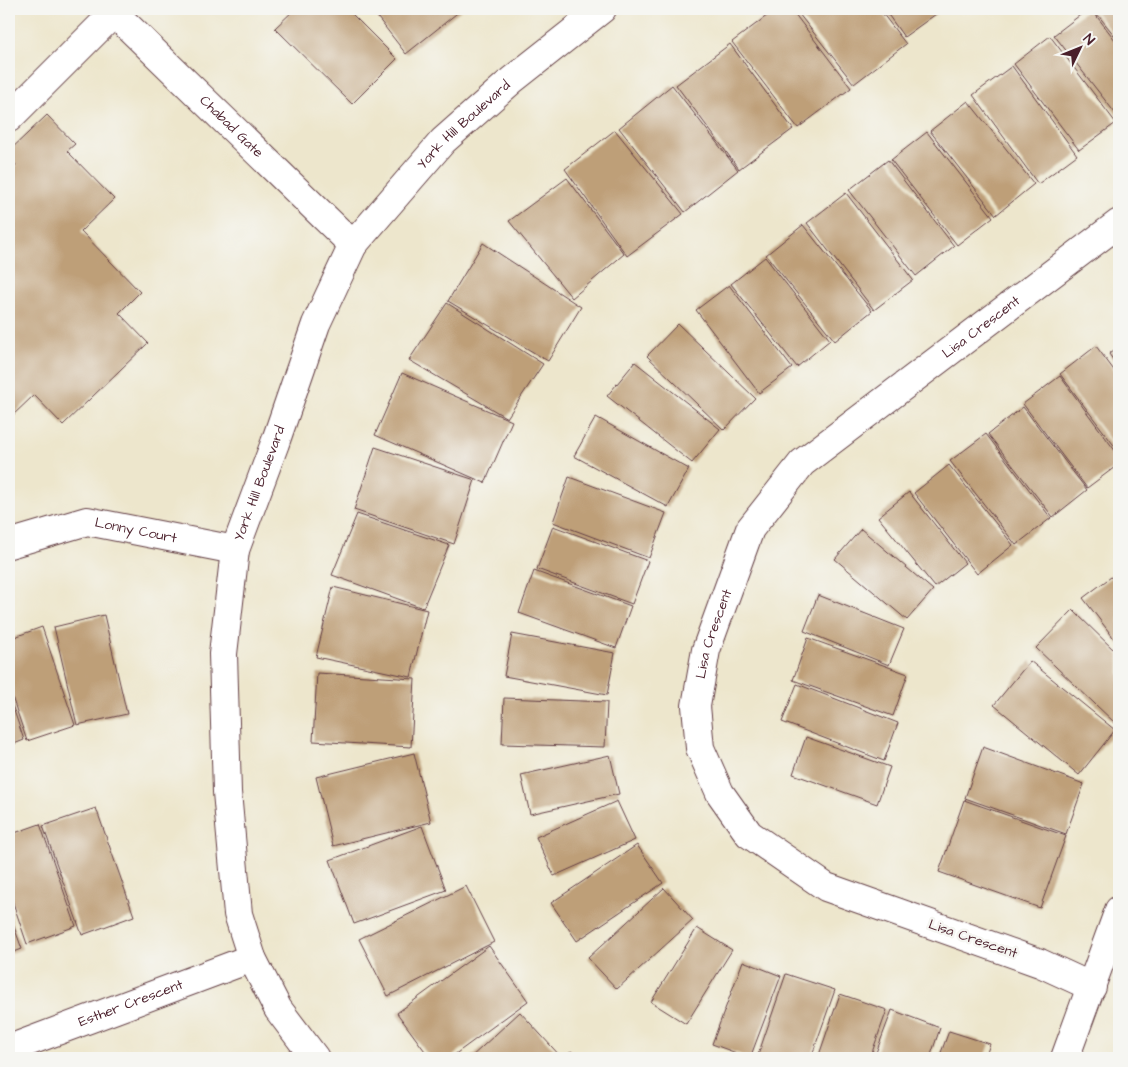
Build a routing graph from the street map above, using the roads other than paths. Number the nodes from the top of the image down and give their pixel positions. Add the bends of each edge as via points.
1 (602, 9) edge
2 (112, 11) edge
3 (9, 118) edge
4 (1119, 223) edge
5 (353, 245) junction
6 (9, 544) edge
7 (236, 550) junction
8 (1119, 910) edge
9 (252, 958) junction
10 (1092, 987) junction
11 (9, 1049) edge
12 (315, 1058) edge
13 (1065, 1058) edge

1 - 5 street, York Hill Boulevard via 512,80 443,141
2 - 3 street
2 - 5 street, Chabad Gate
4 - 10 street, Lisa Crescent via 802,463 750,529 706,650 696,706 700,748 720,793 750,834 826,888 1040,963
5 - 7 street, York Hill Boulevard via 316,324
6 - 7 street, Lonny Court via 87,520
7 - 9 street, York Hill Boulevard via 223,654 227,792 238,914
8 - 10 street
9 - 11 street, Esther Crescent
9 - 12 street, York Hill Boulevard via 278,1009
10 - 13 street

